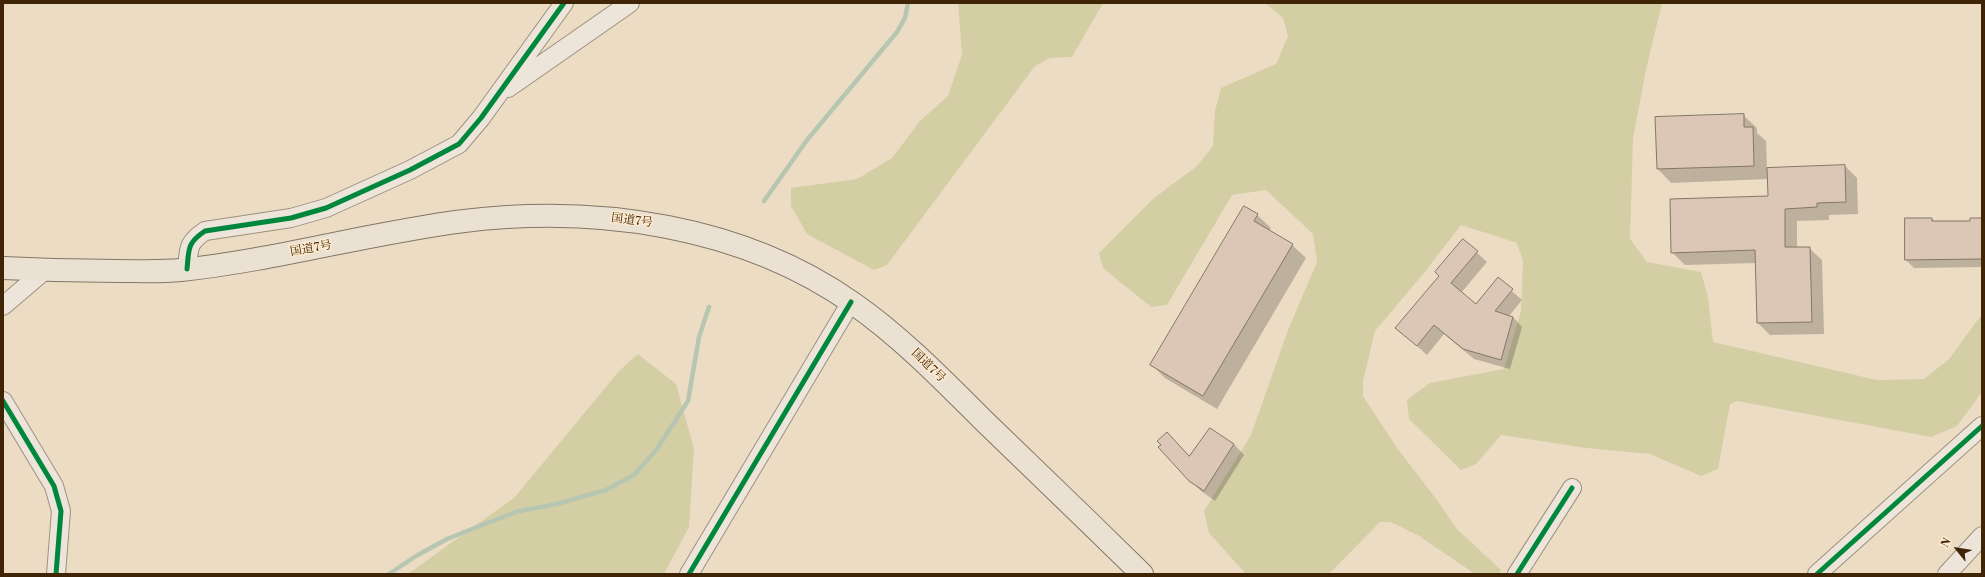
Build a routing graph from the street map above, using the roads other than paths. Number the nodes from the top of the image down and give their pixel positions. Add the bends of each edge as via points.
1 (564, 3) edge
2 (630, 3) edge
3 (497, 95) junction
4 (3, 268) edge
5 (44, 270) junction
6 (186, 270) junction
7 (851, 302) junction
8 (3, 306) edge
9 (3, 401) edge
10 (1982, 426) edge
11 (1572, 488) dead end
12 (1982, 536) edge
13 (56, 574) edge
14 (689, 574) edge
15 (1142, 574) edge
16 (1517, 574) edge
17 (1817, 574) edge
18 (1947, 574) edge

1 - 3 street
2 - 3 street
3 - 6 street via 459,144 378,185 326,208 291,218 205,231 194,239 189,250
4 - 5 highway, 国道7号
5 - 6 highway, 国道7号
5 - 8 street
6 - 7 highway, 国道7号 via 463,221 529,215 583,216 656,223 714,238 783,263
7 - 14 street
7 - 15 highway, 国道7号 via 898,337
9 - 13 street via 54,486 61,511
10 - 17 street
11 - 16 street
12 - 18 street

